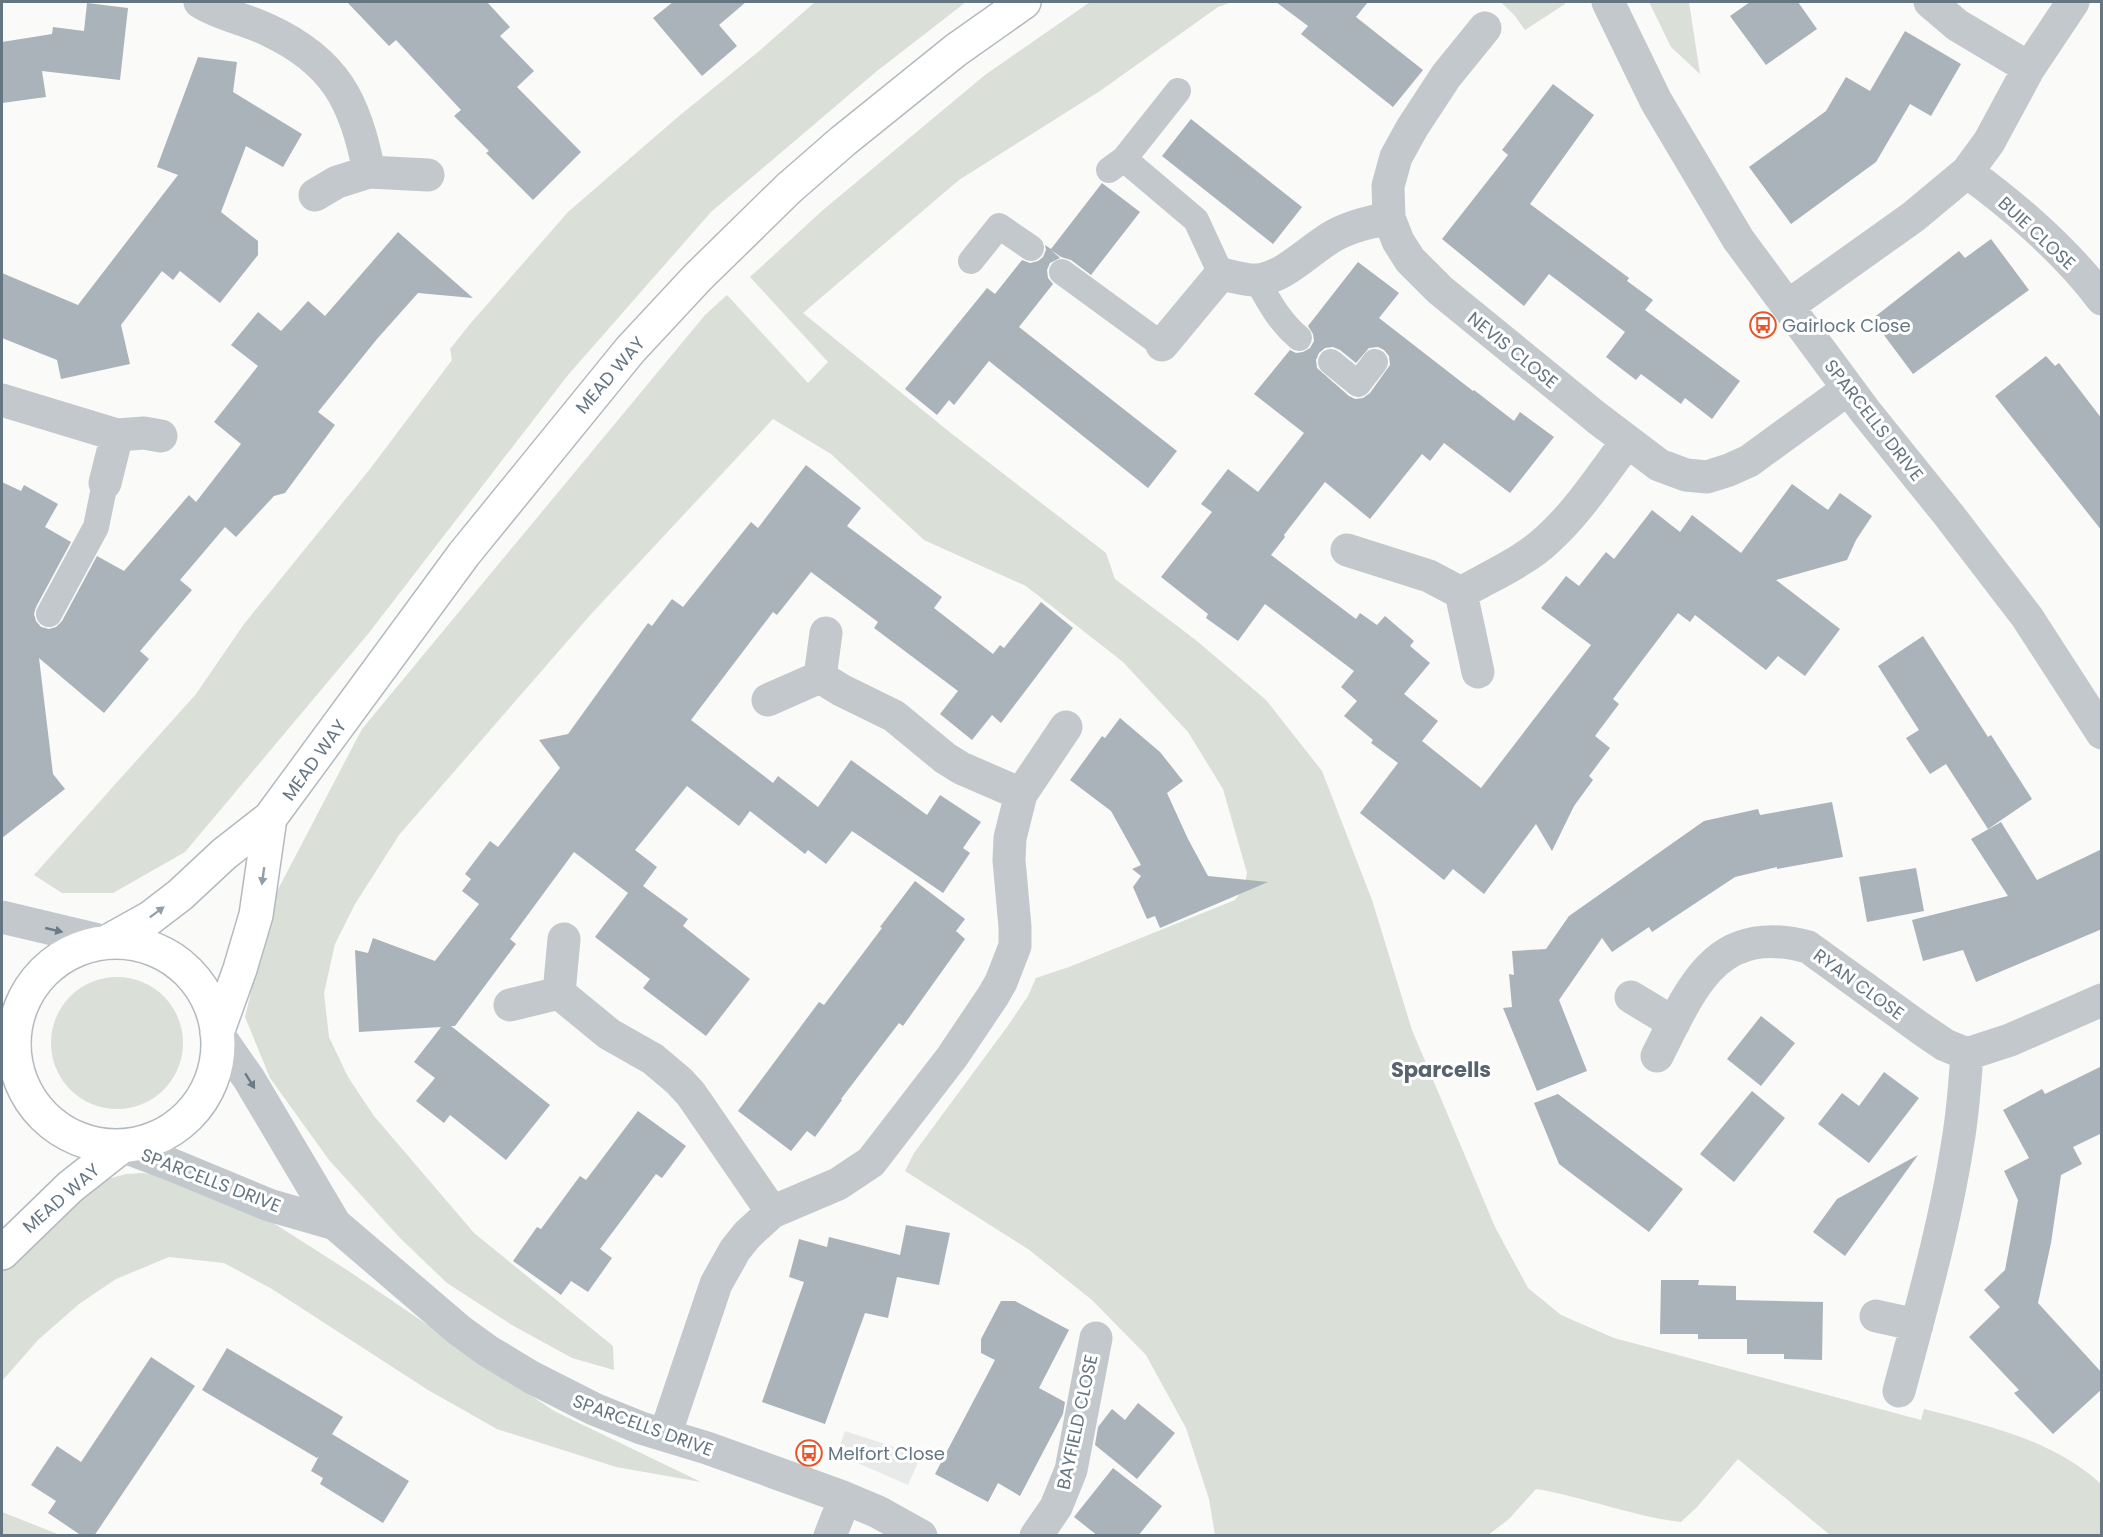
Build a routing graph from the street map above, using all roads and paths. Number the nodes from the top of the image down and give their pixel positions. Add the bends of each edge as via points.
1 (200, 2) edge
2 (1024, 2) edge
3 (1608, 2) edge
4 (1930, 2) edge
5 (2073, 2) edge
6 (1485, 28) dead end
7 (2029, 68) junction
8 (1178, 91) dead end
9 (369, 172) junction
10 (1967, 172) junction
11 (428, 175) dead end
12 (315, 195) dead end
13 (1389, 218) junction
14 (1030, 248) dead end
15 (971, 261) dead end
16 (1062, 272) dead end
17 (1221, 274) junction
18 (1257, 280) junction
19 (2102, 299) edge
20 (1788, 306) junction
21 (1299, 338) dead end
22 (1162, 345) joint
23 (1331, 362) dead end
24 (1375, 362) dead end
25 (1848, 389) junction
26 (2, 400) edge
27 (117, 435) junction
28 (161, 436) dead end
29 (1627, 442) junction
30 (105, 483) joint
31 (1347, 550) dead end
32 (1461, 593) junction
33 (49, 614) dead end
34 (826, 633) dead end
35 (1478, 672) dead end
36 (820, 677) junction
37 (768, 700) dead end
38 (1066, 727) dead end
39 (2102, 733) edge
40 (1021, 794) junction
41 (270, 818) junction
42 (2, 918) edge
43 (564, 939) dead end
44 (107, 942) junction
45 (559, 993) junction
46 (1631, 997) dead end
47 (2102, 1000) edge
48 (510, 1005) dead end
49 (1674, 1023) junction
50 (217, 1033) junction
51 (8, 1035) edge
52 (1967, 1054) junction
53 (1657, 1056) dead end
54 (2, 1088) edge
55 (122, 1146) junction
56 (772, 1212) junction
57 (335, 1224) junction
58 (2, 1253) edge
59 (1876, 1316) dead end
60 (1917, 1325) junction
61 (1096, 1338) dead end
62 (1899, 1391) dead end
63 (665, 1435) junction
64 (845, 1498) junction
65 (830, 1536) edge
66 (921, 1536) edge
67 (1036, 1536) edge

1 - 9 street via 276,34 321,63 349,102
2 - 41 main road, MEAD WAY via 956,50 843,141 789,188 657,321 464,554
3 - 20 street, SPARCELLS DRIVE via 1656,101 1703,182 1738,239
4 - 7 street via 1957,25
5 - 7 street
6 - 13 street, NEVIS CLOSE via 1446,76 1396,157 1388,186
7 - 10 street via 1989,142
8 - 17 lane via 1116,164 1196,220
9 - 11 street
9 - 12 street
10 - 19 street, BUIE CLOSE via 2039,232
10 - 20 street via 1913,217
13 - 18 street via 1350,228 1291,266
13 - 29 street, NEVIS CLOSE via 1410,260 1440,290
14 - 15 lane via 999,226
16 - 22 lane
17 - 18 street
17 - 22 street
18 - 21 lane via 1275,312
20 - 25 street, SPARCELLS DRIVE
23 - 24 lane via 1358,384
25 - 29 street, NEVIS CLOSE via 1749,461 1707,477 1686,475 1659,465
25 - 39 street, SPARCELLS DRIVE via 2027,617
26 - 27 street
27 - 28 street
27 - 30 street
29 - 32 street via 1548,540
30 - 33 lane via 96,527
31 - 32 street via 1429,576
32 - 35 street
34 - 36 street
36 - 37 street
36 - 40 street via 894,716 962,768
38 - 40 street
40 - 56 street via 1010,838 1015,946 993,996 952,1058 871,1162 838,1184
44 -> 41 main road, MEAD WAY via 173,901
41 -> 50 main road, MEAD WAY via 256,915
42 -> 44 street
43 - 45 street
44 - 50 main road via 135,944 160,953 184,969 200,987
44 - 51 main road via 80,949 56,962 36,981 22,1004 14,1031
45 - 48 street
45 - 56 street via 609,1034 653,1059 679,1081
46 - 49 street
47 - 52 street
49 - 52 street, RYAN CLOSE via 1703,973 1715,961 1748,944 1787,941 1824,957 1945,1045
49 - 53 street, RYAN CLOSE
50 - 55 main road via 211,1081 199,1103 166,1133
50 -> 57 street, SPARCELLS DRIVE via 249,1079
51 - 54 main road
51 - 55 main road via 23,1085 37,1109 57,1128 77,1139
52 - 60 street via 1958,1142
55 - 57 street, SPARCELLS DRIVE via 269,1204
55 - 58 main road, MEAD WAY via 70,1187
56 - 63 street via 735,1250 716,1284
57 - 63 street, SPARCELLS DRIVE via 488,1351 572,1399
59 - 60 street
60 - 62 street
61 - 67 street, BAYFIELD CLOSE via 1071,1470 1056,1507
63 - 64 street, SPARCELLS DRIVE
64 - 65 street
64 - 66 street, SPARCELLS DRIVE

